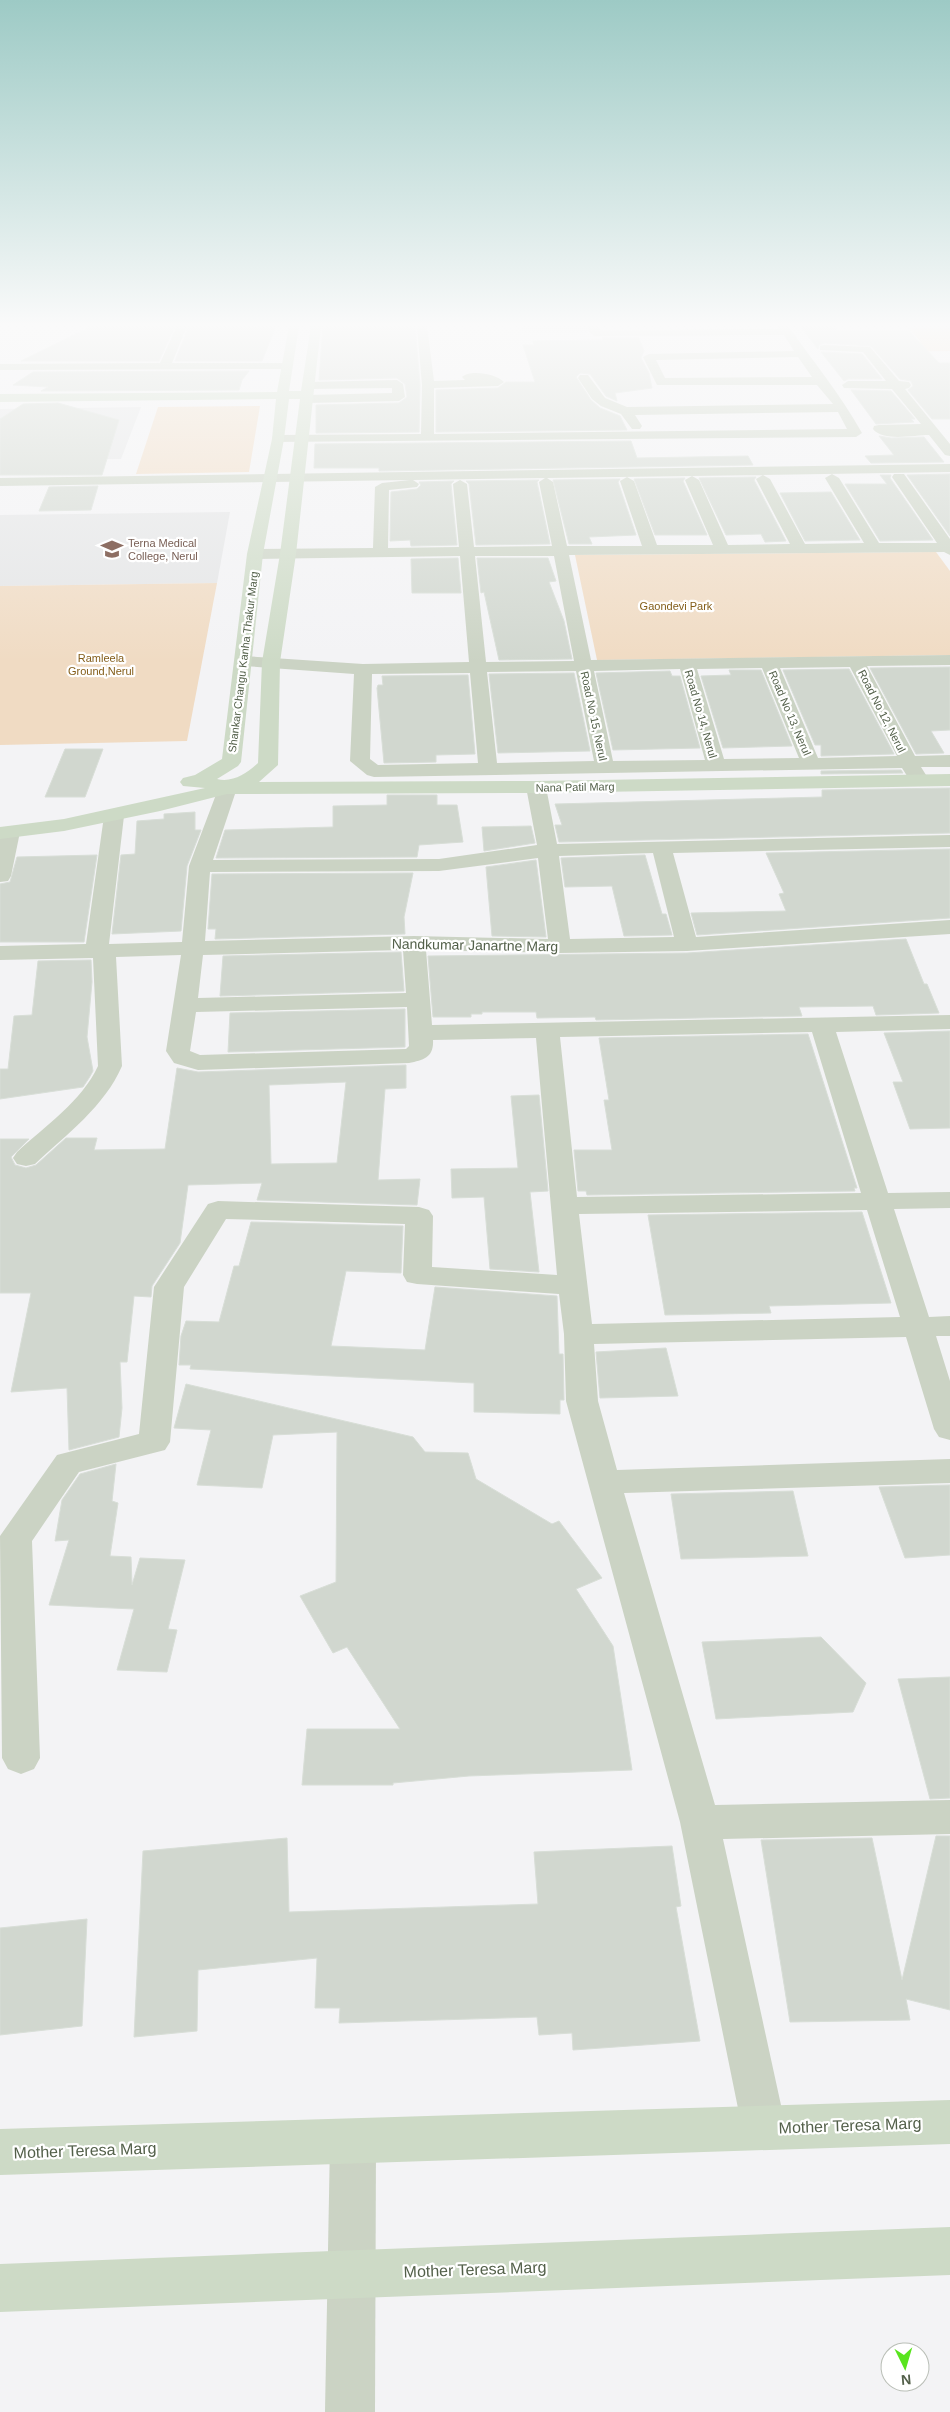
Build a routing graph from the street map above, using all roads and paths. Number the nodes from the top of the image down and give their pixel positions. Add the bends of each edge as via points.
1 (278, 439) joint
2 (302, 439) junction
3 (357, 439) edge
4 (927, 445) dead end
5 (948, 447) edge
6 (950, 468) edge
7 (950, 476) edge
8 (271, 477) junction
9 (296, 477) junction
10 (899, 477) junction
11 (832, 478) junction
12 (763, 479) junction
13 (692, 480) junction
14 (627, 481) junction
15 (0, 482) edge
16 (546, 482) junction
17 (460, 484) junction
18 (800, 548) junction
19 (874, 548) junction
20 (949, 548) edge
21 (722, 549) junction
22 (651, 550) junction
23 (560, 551) junction
24 (465, 552) junction
25 (380, 553) junction
26 (255, 554) junction
27 (288, 554) junction
28 (244, 661) junction
29 (856, 661) junction
30 (271, 662) junction
31 (769, 662) junction
32 (687, 664) junction
33 (947, 664) edge
34 (584, 666) junction
35 (479, 667) junction
36 (362, 669) junction
37 (950, 760) edge
38 (908, 761) junction
39 (811, 763) junction
40 (716, 765) junction
41 (605, 767) junction
42 (488, 769) junction
43 (201, 780) junction
44 (950, 780) edge
45 (920, 781) junction
46 (536, 787) junction
47 (228, 788) junction
48 (114, 816) junction
49 (3, 828) edge
50 (950, 841) edge
51 (661, 846) junction
52 (548, 850) junction
53 (200, 866) junction
54 (0, 876) edge
55 (950, 928) edge
56 (414, 943) junction
57 (687, 944) junction
58 (560, 946) junction
59 (193, 948) junction
60 (100, 950) junction
61 (0, 953) edge
62 (418, 1000) junction
63 (185, 1005) junction
64 (950, 1022) edge
65 (821, 1023) junction
66 (547, 1030) junction
67 (420, 1033) junction
68 (26, 1158) dead end
69 (950, 1200) edge
70 (877, 1201) junction
71 (564, 1206) junction
72 (572, 1285) junction
73 (917, 1326) junction
74 (950, 1326) edge
75 (579, 1334) junction
76 (950, 1429) edge
77 (950, 1471) edge
78 (605, 1482) junction
79 (20, 1758) dead end
80 (950, 1817) edge
81 (700, 1822) junction
82 (950, 2122) edge
83 (764, 2128) junction
84 (353, 2142) junction
85 (0, 2152) edge
86 (950, 2251) edge
87 (352, 2274) junction
88 (0, 2288) edge
89 (350, 2412) edge

1 - 2 street
1 - 8 street, Shankar Changu Kanha Thakur Marg
2 - 3 street
2 - 9 street
4 - 5 street
6 - 9 street
7 - 10 street
8 - 9 street
8 - 15 street
8 - 26 street, Shankar Changu Kanha Thakur Marg
9 - 27 street
10 - 11 street
10 - 20 street
11 - 12 street
11 - 19 street
12 - 13 street
12 - 18 street
13 - 14 street
13 - 21 street
14 - 16 street
14 - 22 street
16 - 17 street
16 - 23 street, Road No 15, Nerul
17 - 24 street
17 - 25 street via 382,488
18 - 19 street
18 - 21 street
19 - 20 street
21 - 22 street
22 - 23 street
23 - 24 street
23 - 34 street, Road No 15, Nerul
24 - 25 street
24 - 35 street
25 - 27 street
26 - 27 street
26 - 28 street, Shankar Changu Kanha Thakur Marg
27 - 30 street
28 - 30 street
28 - 43 street, Shankar Changu Kanha Thakur Marg via 231,762
29 - 31 street
29 - 33 street
29 - 38 street, Road No 12, Nerul
30 - 36 street
30 - 47 street via 268,765 254,777
31 - 32 street
31 - 39 street, Road No 13, Nerul
32 - 34 street
32 - 40 street, Road No 14, Nerul
34 - 35 street
34 - 41 street, Road No 15, Nerul
35 - 36 street
35 - 42 street
36 - 42 street via 360,761 366,767 374,771
37 - 38 street
38 - 39 street
38 - 45 street, Road No 12, Nerul
39 - 40 street
40 - 41 street
41 - 42 street
43 - 47 street, Nana Patil Marg
43 - 49 street, Shankar Changu Kanha Thakur Marg
44 - 45 street, Nana Patil Marg
45 - 46 street, Nana Patil Marg
46 - 47 street, Nana Patil Marg
46 - 52 street
47 - 48 street
47 - 53 street
48 - 49 street
48 - 60 street
49 - 54 street
50 - 51 street
51 - 52 street
51 - 57 street
52 - 53 street via 439,865
52 - 58 street
53 - 59 street
55 - 57 street, Nandkumar Janartne Marg
56 - 58 street, Nandkumar Janartne Marg
56 - 59 street, Nandkumar Janartne Marg
56 - 62 street
57 - 58 street, Nandkumar Janartne Marg
59 - 60 street, Nandkumar Janartne Marg
59 - 63 street
60 - 61 street, Nandkumar Janartne Marg
60 - 68 street via 110,1066 108,1075
62 - 63 street
62 - 67 street
63 - 67 street via 178,1052 183,1058 198,1063 409,1056 420,1052
64 - 65 street
65 - 66 street
65 - 70 street
66 - 67 street
66 - 71 street
69 - 70 street
70 - 71 street
70 - 73 street
71 - 72 street
72 - 75 street
72 - 79 street via 416,1275 419,1216 218,1210 169,1287 154,1442 68,1463 15,1539
73 - 74 street
73 - 75 street
73 - 76 street
75 - 78 street via 582,1401
77 - 78 street
78 - 81 street
80 - 81 street
81 - 83 street
82 - 83 street, Mother Teresa Marg
83 - 84 street, Mother Teresa Marg
84 - 85 street, Mother Teresa Marg
84 - 87 street
86 - 87 street, Mother Teresa Marg
87 - 88 street, Mother Teresa Marg
87 - 89 street

